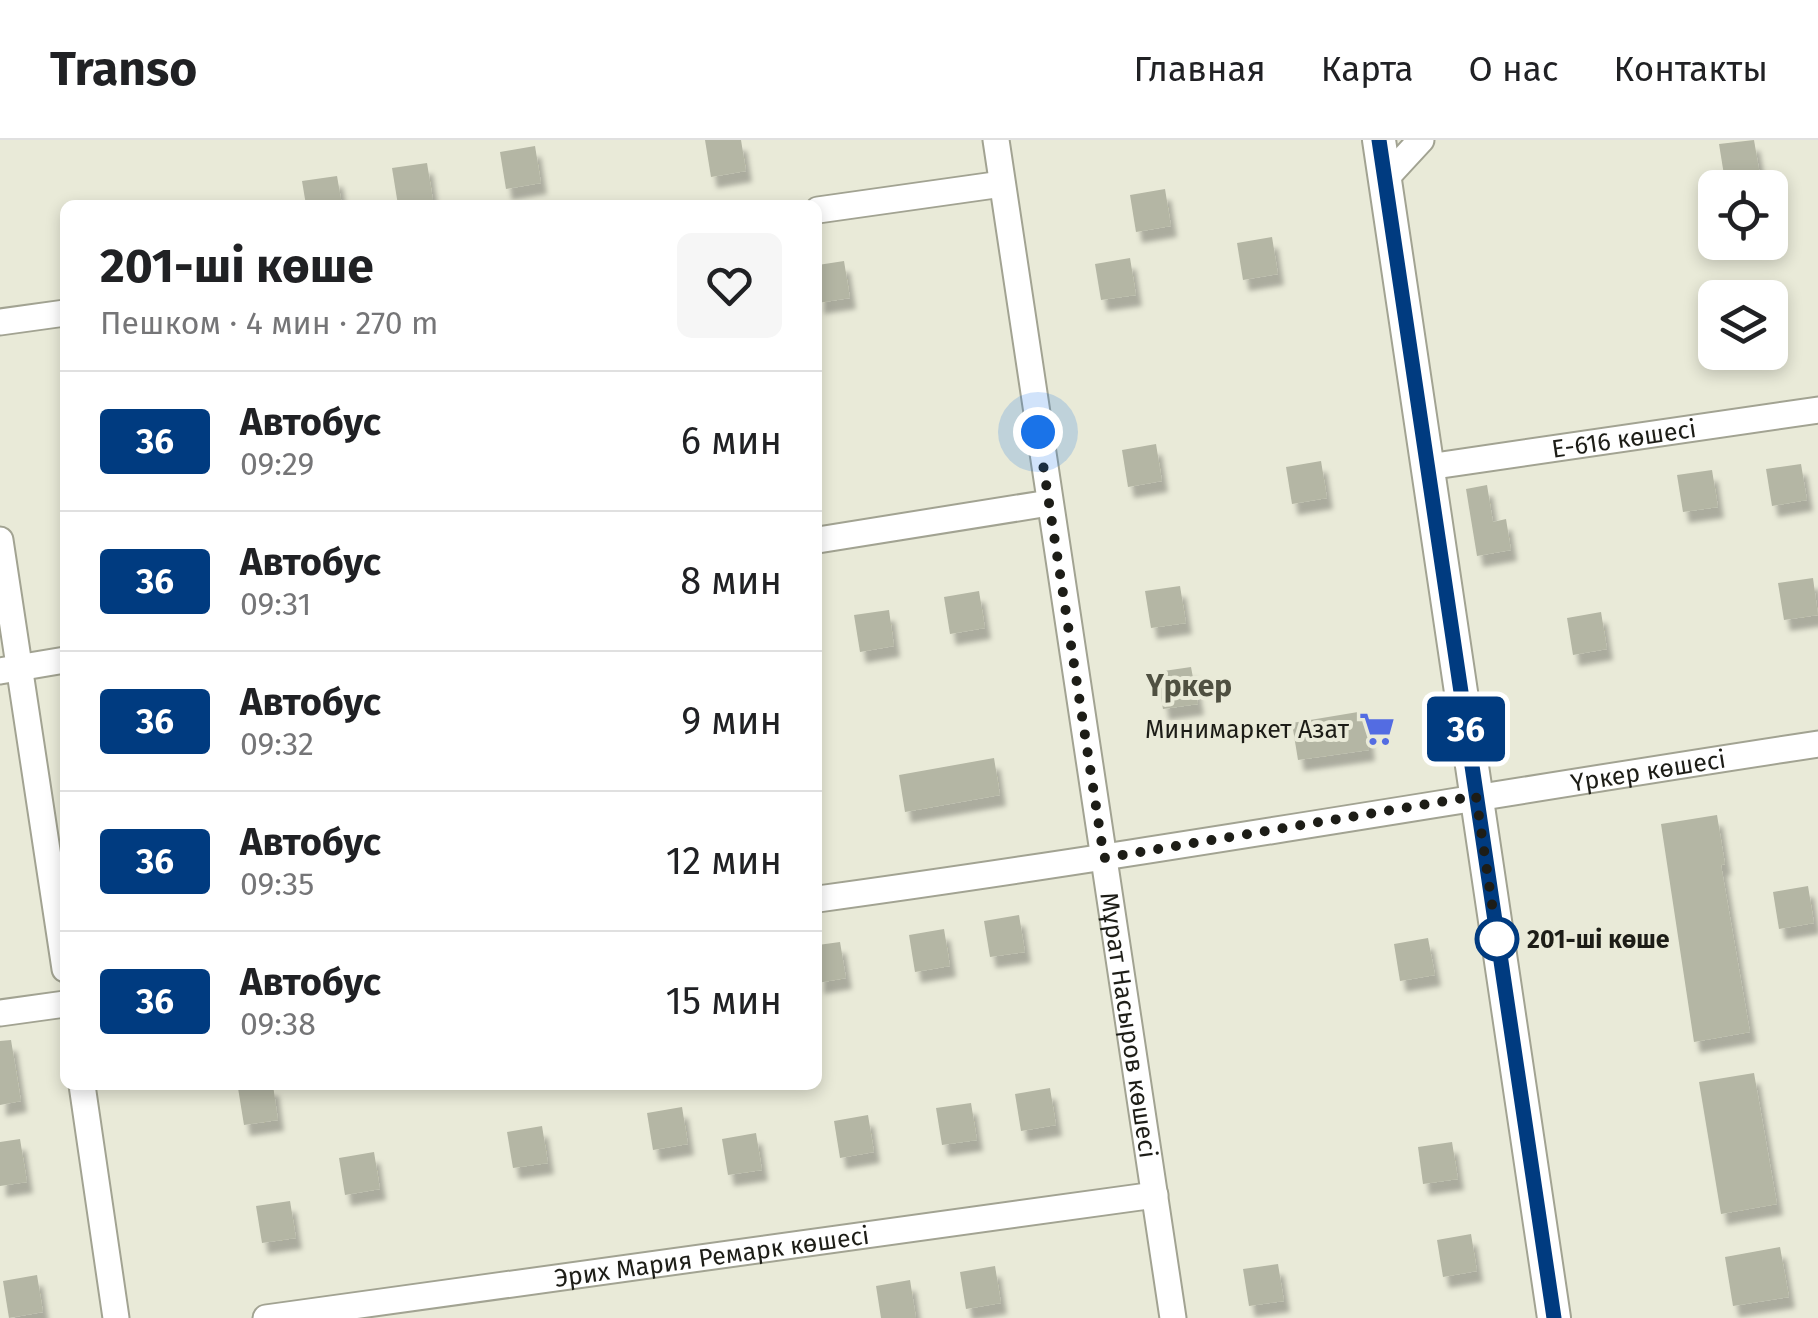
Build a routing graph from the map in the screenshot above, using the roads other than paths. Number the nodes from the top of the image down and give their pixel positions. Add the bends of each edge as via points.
1 (996, 140) edge
2 (1379, 140) edge
3 (1421, 140) edge
4 (1386, 179) junction
5 (1002, 184) junction
6 (822, 209) edge
7 (60, 315) edge
8 (0, 322) edge
9 (1818, 410) edge
10 (1428, 468) junction
11 (1048, 503) junction
12 (822, 539) edge
13 (0, 540) edge
14 (60, 661) edge
15 (10, 669) edge
16 (1818, 744) edge
17 (1476, 796) junction
18 (1104, 858) junction
19 (822, 898) edge
20 (60, 942) edge
21 (60, 1005) edge
22 (0, 1014) edge
23 (83, 1090) edge
24 (1155, 1195) junction
25 (116, 1318) edge
26 (266, 1318) edge
27 (1173, 1318) edge
28 (1554, 1318) edge

1 - 5 street, Мұрат Насыров көшесі
2 - 4 street
3 - 4 street
4 - 10 street
5 - 6 street
5 - 11 street, Мұрат Насыров көшесі
7 - 8 street
9 - 10 street, Е-616 көшесі
10 - 17 street
11 - 12 street
11 - 18 street, Мұрат Насыров көшесі
13 - 15 street
14 - 15 street
15 - 20 street
16 - 17 street, Үркер көшесі
17 - 18 street, Үркер көшесі
17 - 28 street
18 - 19 street, Үркер көшесі
18 - 24 street, Мұрат Насыров көшесі
21 - 22 street
23 - 25 street
24 - 26 street, Эрих Мария Ремарк көшесі
24 - 27 street, Мұрат Насыров көшесі

